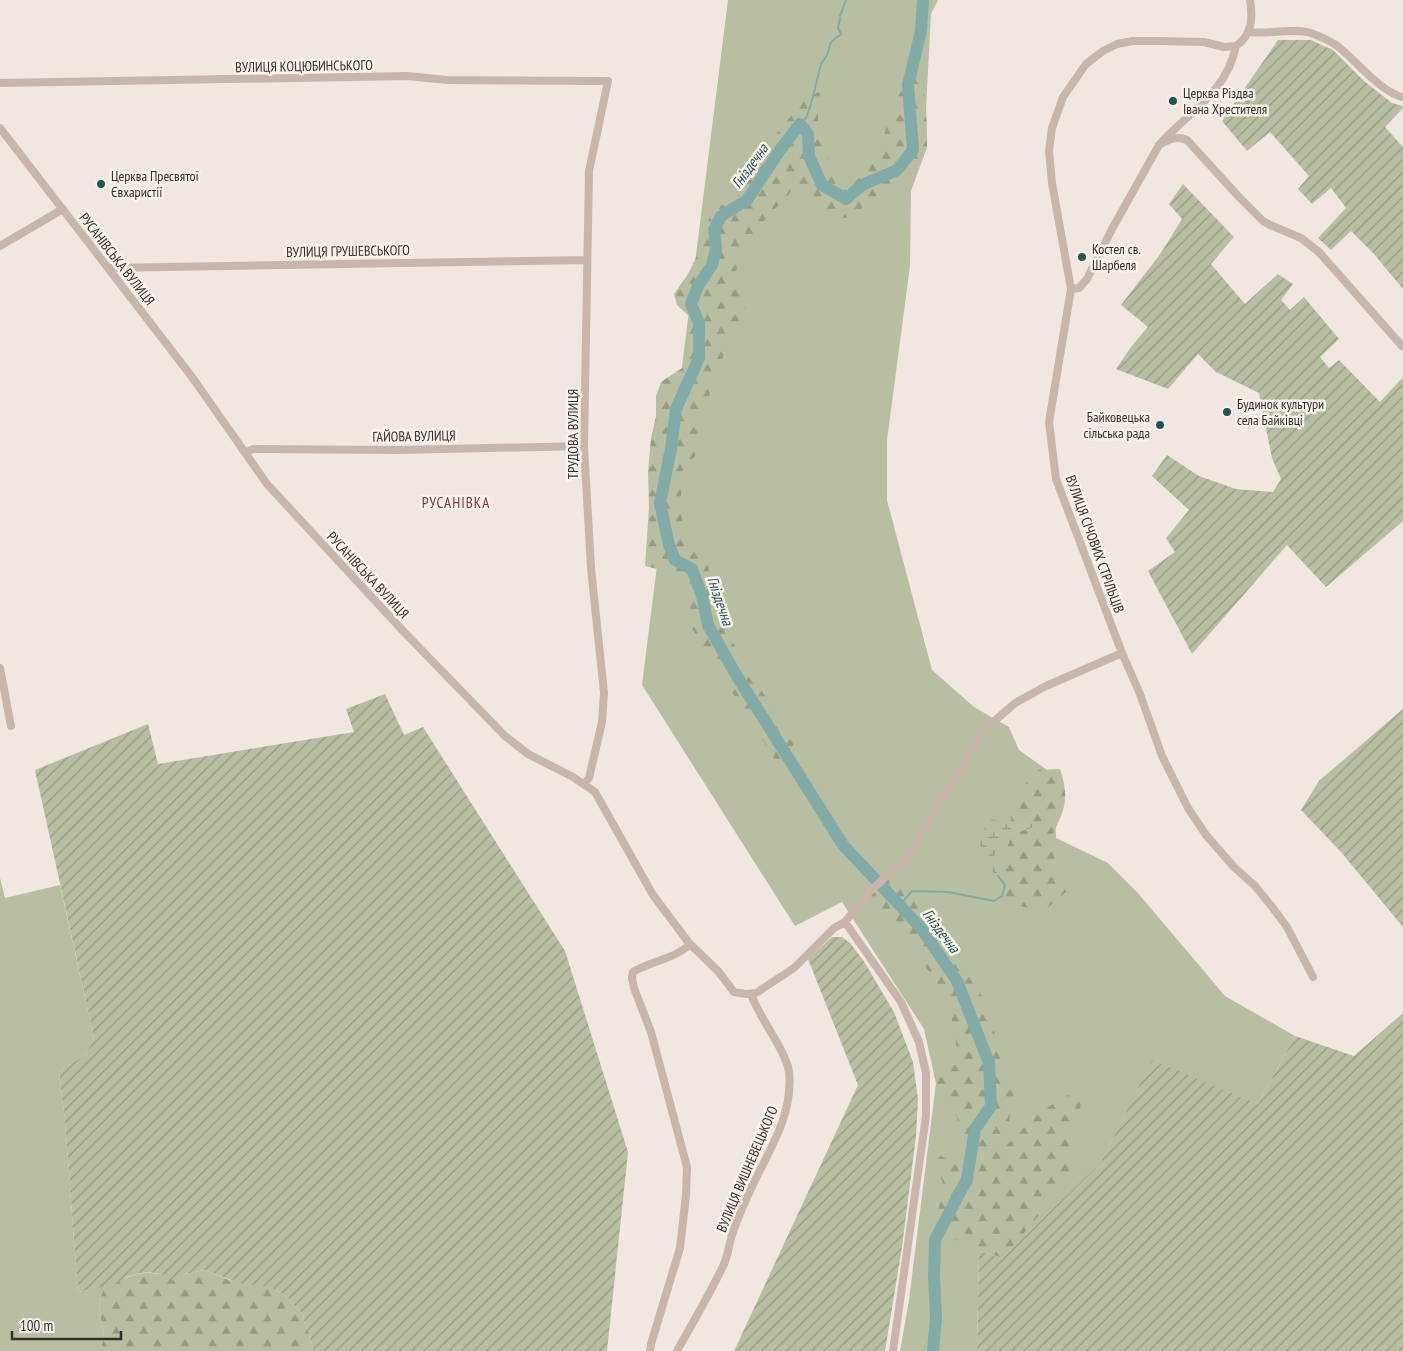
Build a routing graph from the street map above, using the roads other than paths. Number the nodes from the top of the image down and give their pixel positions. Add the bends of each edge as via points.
1 (1250, 0) edge
2 (1249, 32) junction
3 (1236, 46) junction
4 (608, 81) joint
5 (0, 83) edge
6 (1403, 97) edge
7 (0, 128) edge
8 (1159, 146) junction
9 (63, 210) junction
10 (0, 246) edge
11 (587, 260) junction
12 (109, 268) junction
13 (1071, 289) junction
14 (1402, 346) edge
15 (584, 446) junction
16 (245, 453) junction
17 (1122, 653) junction
18 (0, 668) edge
19 (11, 726) dead end
20 (584, 784) junction
21 (845, 922) junction
22 (690, 944) junction
23 (1313, 977) dead end
24 (752, 994) junction
25 (650, 1351) edge
26 (677, 1351) edge
27 (893, 1351) edge

1 - 2 street
2 - 3 street
2 - 6 street via 1309,32 1336,45 1383,87
3 - 8 street via 1213,94
3 - 13 street, ВУЛИЦЯ СІЧОВИХ СТРІЛЬЦІВ via 1204,42 1133,41 1117,44 1102,50 1074,80 1057,111 1049,151
4 - 5 street, ВУЛИЦЯ КОЦЮБИНСЬКОГО via 447,80 408,76
4 - 11 street, ТРУДОВА ВУЛИЦЯ via 589,171
7 - 9 street, РУСАНІВСЬКА ВУЛИЦЯ
8 - 13 street via 1087,279 1079,288
8 - 14 street via 1171,138 1186,140 1263,221 1301,238 1319,252
9 - 10 street
9 - 12 street, РУСАНІВСЬКА ВУЛИЦЯ
11 - 12 street, ВУЛИЦЯ ГРУШЕВСЬКОГО
11 - 15 street, ТРУДОВА ВУЛИЦЯ
12 - 16 street, РУСАНІВСЬКА ВУЛИЦЯ
13 - 17 street, ВУЛИЦЯ СІЧОВИХ СТРІЛЬЦІВ via 1049,422 1056,478
15 - 16 street, ГАЙОВА ВУЛИЦЯ via 253,449
15 - 20 street, ТРУДОВА ВУЛИЦЯ via 591,568 604,693 602,722 589,778
16 - 20 street, РУСАНІВСЬКА ВУЛИЦЯ via 267,484 505,736 528,754
17 - 21 street via 1015,703 982,732 913,848
17 - 23 street, ВУЛИЦЯ СІЧОВИХ СТРІЛЬЦІВ via 1162,756 1188,808 1206,835 1273,908 1287,927
18 - 19 street
20 - 22 street, РУСАНІВСЬКА ВУЛИЦЯ via 595,792 653,895
21 - 24 street via 834,928 794,968
21 - 27 street via 901,1002 918,1042 926,1073 926,1116
22 - 24 street, РУСАНІВСЬКА ВУЛИЦЯ via 734,992
22 - 25 street via 684,950 641,967 633,972 632,978 652,1032 686,1167 680,1248
24 - 26 street, ВУЛИЦЯ ВИШНЕВЕЦЬКОГО via 789,1071 787,1105 780,1128 732,1233 725,1262

